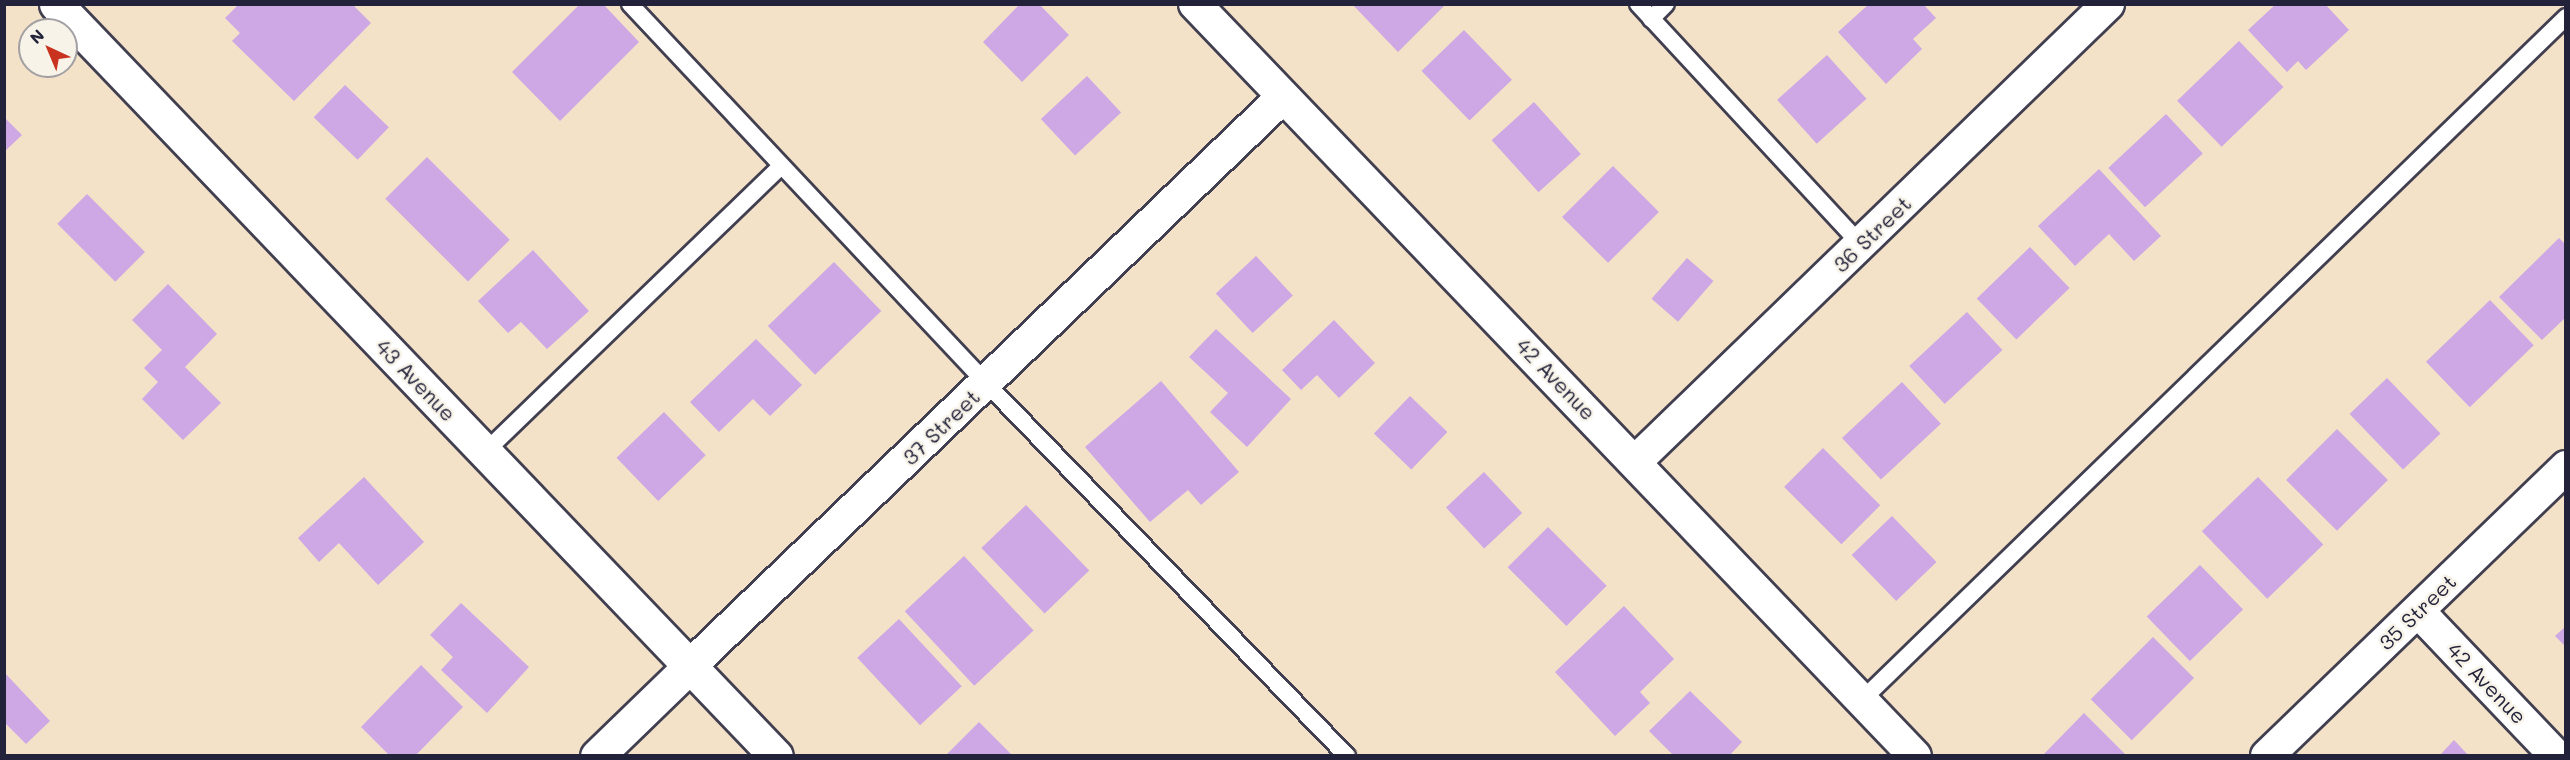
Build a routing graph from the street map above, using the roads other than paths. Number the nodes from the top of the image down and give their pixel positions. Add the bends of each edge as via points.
1 (56, 4) edge
2 (630, 4) edge
3 (1195, 4) edge
4 (1638, 4) edge
5 (1666, 4) edge
6 (2108, 4) edge
7 (2565, 17) edge
8 (1651, 19) junction
9 (1283, 97) junction
10 (781, 166) junction
11 (1861, 245) junction
12 (986, 383) junction
13 (484, 452) junction
14 (1636, 462) junction
15 (2565, 467) edge
16 (2418, 610) junction
17 (690, 666) junction
18 (1862, 700) junction
19 (597, 756) edge
20 (776, 756) edge
21 (1347, 756) edge
22 (1915, 756) edge
23 (2267, 756) edge
24 (2556, 756) edge

1 - 13 street, 43 Avenue
2 - 10 lane
3 - 9 street, 42 Avenue
4 - 8 lane
5 - 8 lane
6 - 11 street, 36 Street
7 - 18 lane
8 - 11 lane
9 - 12 street, 37 Street
9 - 14 street, 42 Avenue
10 - 12 lane
10 - 13 lane
11 - 14 street, 36 Street
12 - 17 street, 37 Street
12 - 21 lane
13 - 17 street, 43 Avenue
14 - 18 street, 42 Avenue
15 - 16 street, 35 Street
16 - 23 street, 35 Street
16 - 24 street, 42 Avenue
17 - 19 street, 37 Street
17 - 20 street, 43 Avenue
18 - 22 street, 42 Avenue

